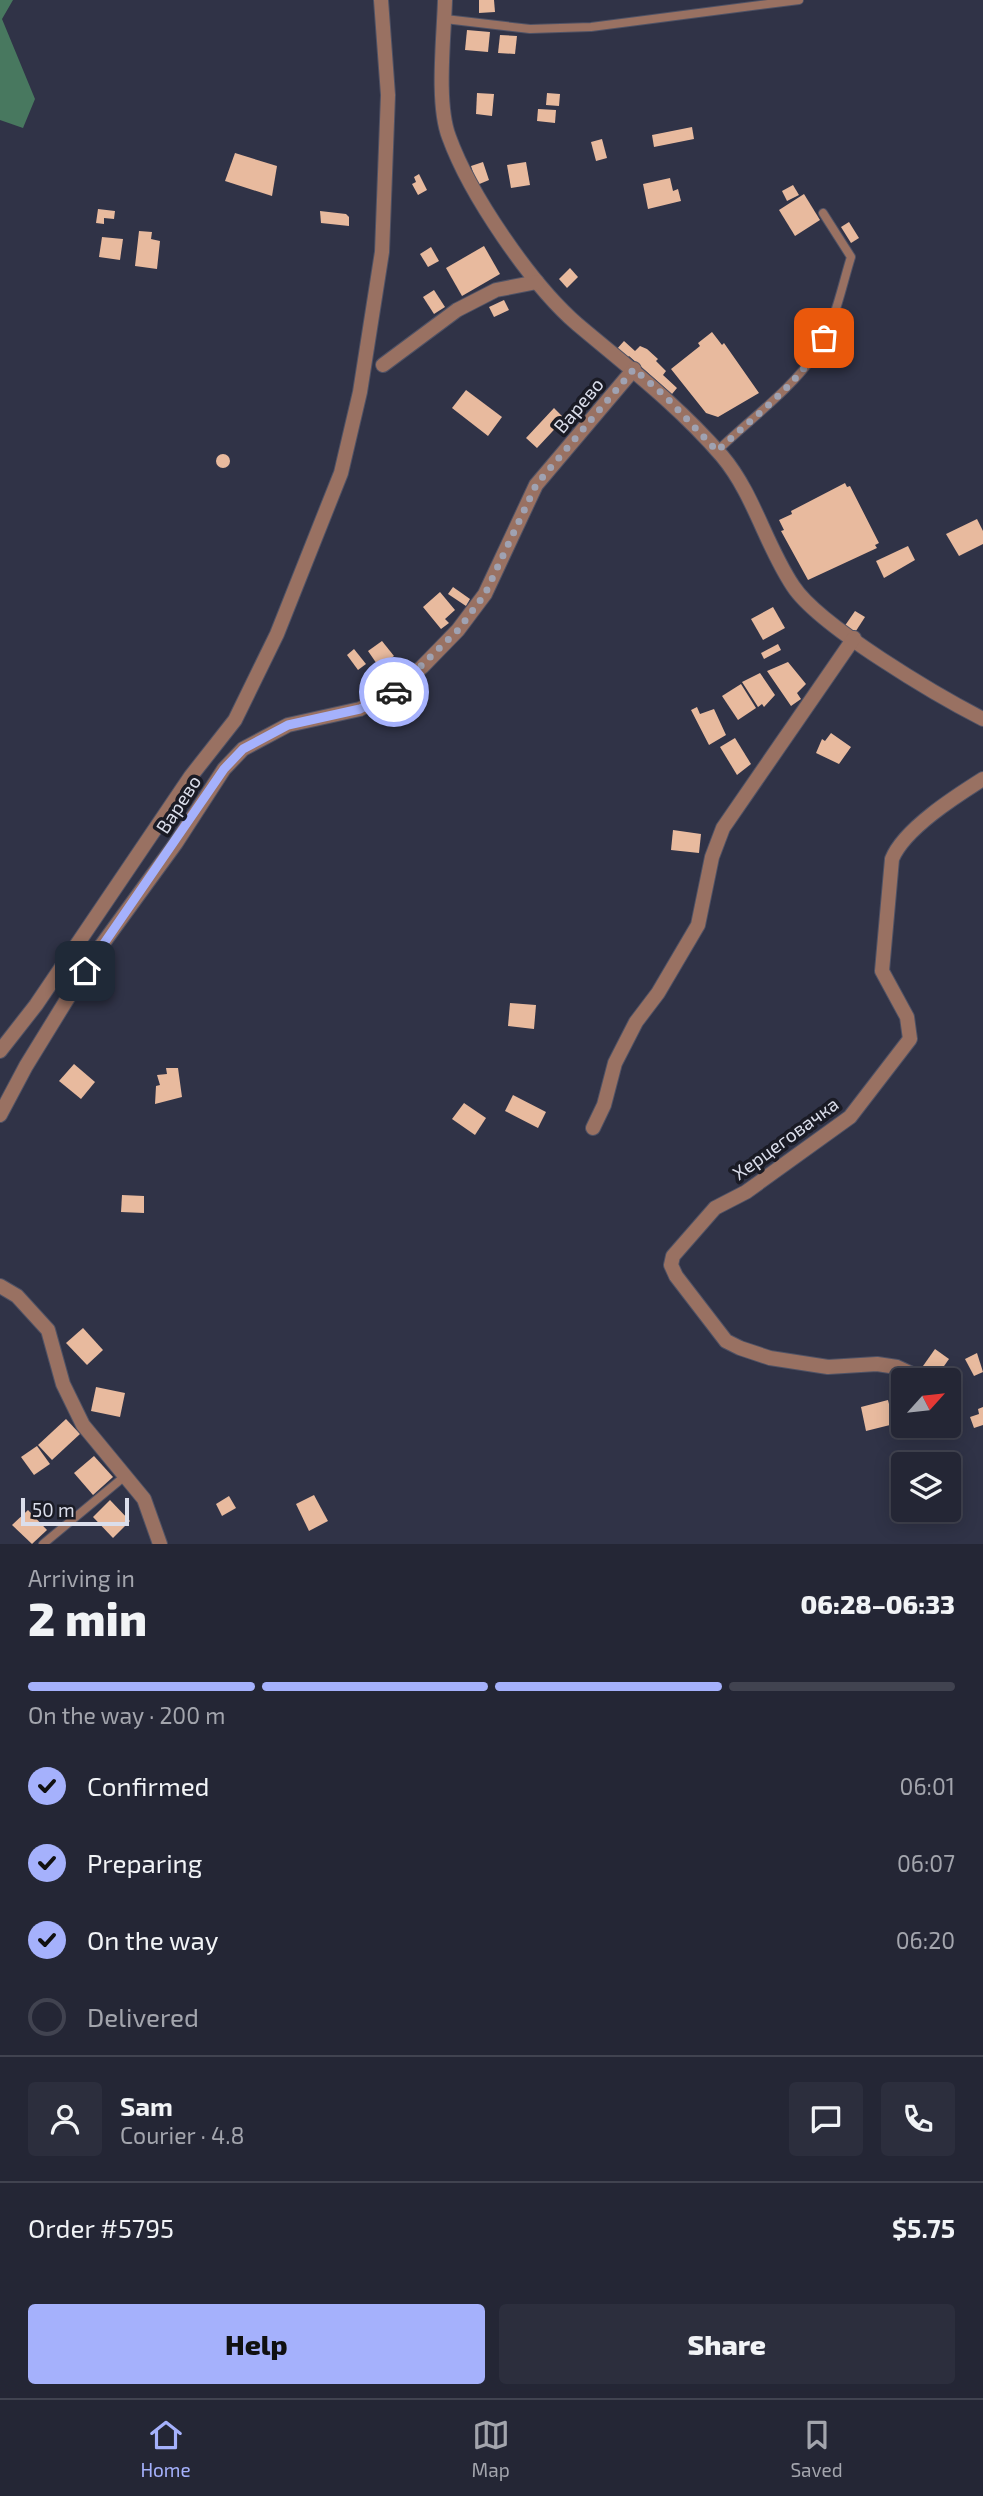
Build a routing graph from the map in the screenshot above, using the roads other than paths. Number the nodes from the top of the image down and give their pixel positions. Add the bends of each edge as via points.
1 (382, 0) edge
2 (445, 0) edge
3 (799, 0) edge
4 (444, 19) junction
5 (823, 213) dead end
6 (537, 282) junction
7 (383, 365) dead end
8 (634, 369) junction
9 (717, 451) junction
10 (853, 638) junction
11 (983, 719) edge
12 (209, 753) junction
13 (224, 769) junction
14 (983, 779) edge
15 (0, 1051) edge
16 (0, 1115) edge
17 (593, 1128) dead end
18 (0, 1286) edge
19 (899, 1368) edge
20 (125, 1476) junction
21 (43, 1544) edge
22 (160, 1544) edge

1 - 12 street via 388,95 382,252 360,392 341,474 277,634 234,720
2 - 4 street
3 - 4 lane via 591,27 530,29
4 - 6 street via 448,136 497,225
5 - 9 lane via 851,257 831,324 816,353 795,377
6 - 7 street via 496,290 457,310
6 - 8 street via 576,323
8 - 9 street
8 - 13 street, Варево via 536,485 485,594 422,667 394,691 360,709 288,725 243,749
9 - 10 street via 741,483 793,588
10 - 11 street
10 - 17 street via 723,828 698,925 636,1021 615,1063
12 - 13 street
12 - 15 street
13 - 16 street, Варево via 93,957
14 - 19 street, Херцеговачка via 932,815 896,849 892,859 882,971 907,1017 911,1039 850,1117 746,1192 715,1208 683,1242 671,1265 726,1341 740,1348 828,1367 877,1364
18 - 20 street via 17,1296 48,1330 63,1384 83,1425
20 - 21 lane
20 - 22 street via 144,1499

